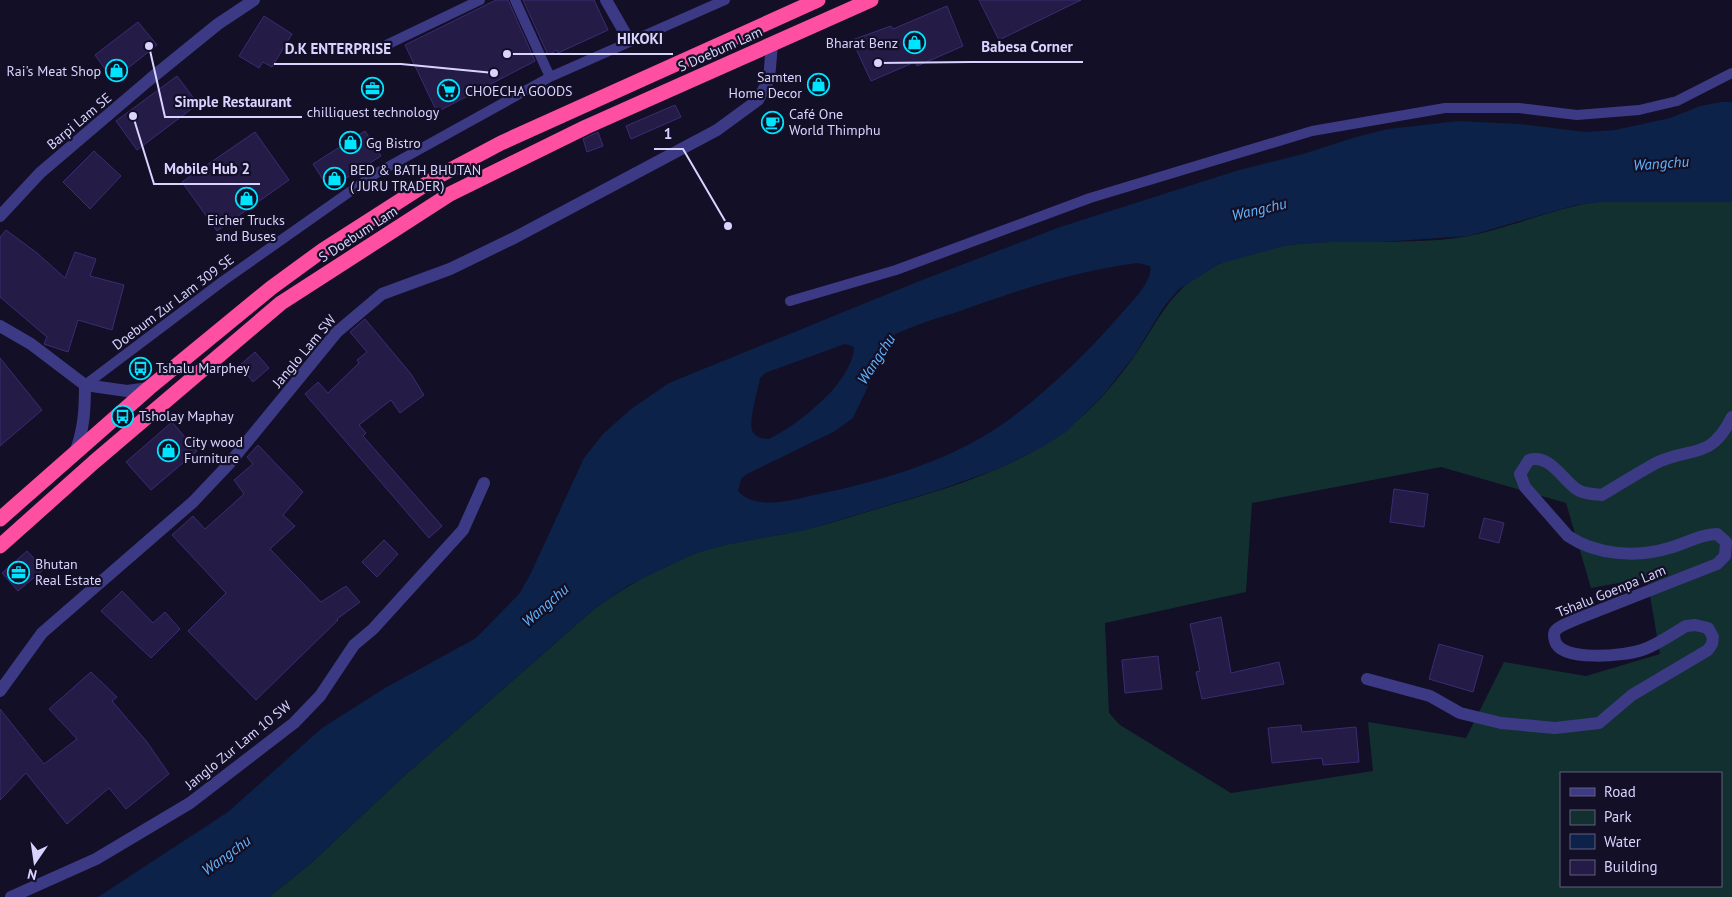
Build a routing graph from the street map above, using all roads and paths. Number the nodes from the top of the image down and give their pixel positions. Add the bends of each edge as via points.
1 (254, 0) edge
2 (480, 0) edge
3 (515, 0) edge
4 (606, 0) edge
5 (725, 0) edge
6 (818, 0) edge
7 (871, 0) edge
8 (629, 40) junction
9 (772, 44) junction
10 (378, 49) dead end
11 (1732, 73) edge
12 (550, 77) junction
13 (0, 216) edge
14 (790, 301) dead end
15 (0, 326) edge
16 (84, 385) junction
17 (148, 388) junction
18 (1732, 417) edge
19 (75, 453) junction
20 (484, 483) dead end
21 (0, 519) edge
22 (0, 546) edge
23 (1367, 679) dead end
24 (0, 690) edge
25 (11, 897) edge

1 - 13 street, Barpi Lam SE via 170,62 40,173
2 - 10 lane
3 - 12 lane
4 - 8 street
5 - 8 lane, Doebum Zur Lam 309 SE
6 - 17 highway, S Doebum Lam via 501,143 437,177 323,250
7 - 9 highway, S Doebum Lam
8 - 12 lane, Doebum Zur Lam 309 SE
9 - 22 highway, S Doebum Lam via 586,127 450,194 336,266 281,303
9 - 24 street, Janglo Lam SW via 769,79 758,100 716,130 514,238 450,269 382,294 337,332 228,465 193,502 42,632
11 - 14 lane via 1677,102 1639,110 1578,115 1519,108 1445,108 1312,131 1090,198 896,270
12 - 16 lane, Doebum Zur Lam 309 SE via 375,174 223,281
15 - 16 street via 31,344
16 - 17 street via 127,390
16 - 19 street via 85,416
17 - 19 highway, S Doebum Lam
18 - 23 street, Tshalu Goenpa Lam via 1724,432 1700,452 1658,462 1602,494 1576,489 1547,462 1537,458 1529,460 1520,474 1525,487 1568,536 1595,548 1623,554 1655,552 1717,534 1726,542 1724,556 1717,564 1577,619 1556,630 1553,637 1556,645 1574,654 1628,653 1642,650 1686,626 1695,625 1708,628 1712,644 1708,650 1632,695 1599,723 1555,728 1501,723 1460,713 1430,696
19 - 21 highway, S Doebum Lam
20 - 25 street, Janglo Zur Lam 10 SW via 463,530 373,629 354,645 320,696 294,722 190,803 96,859

